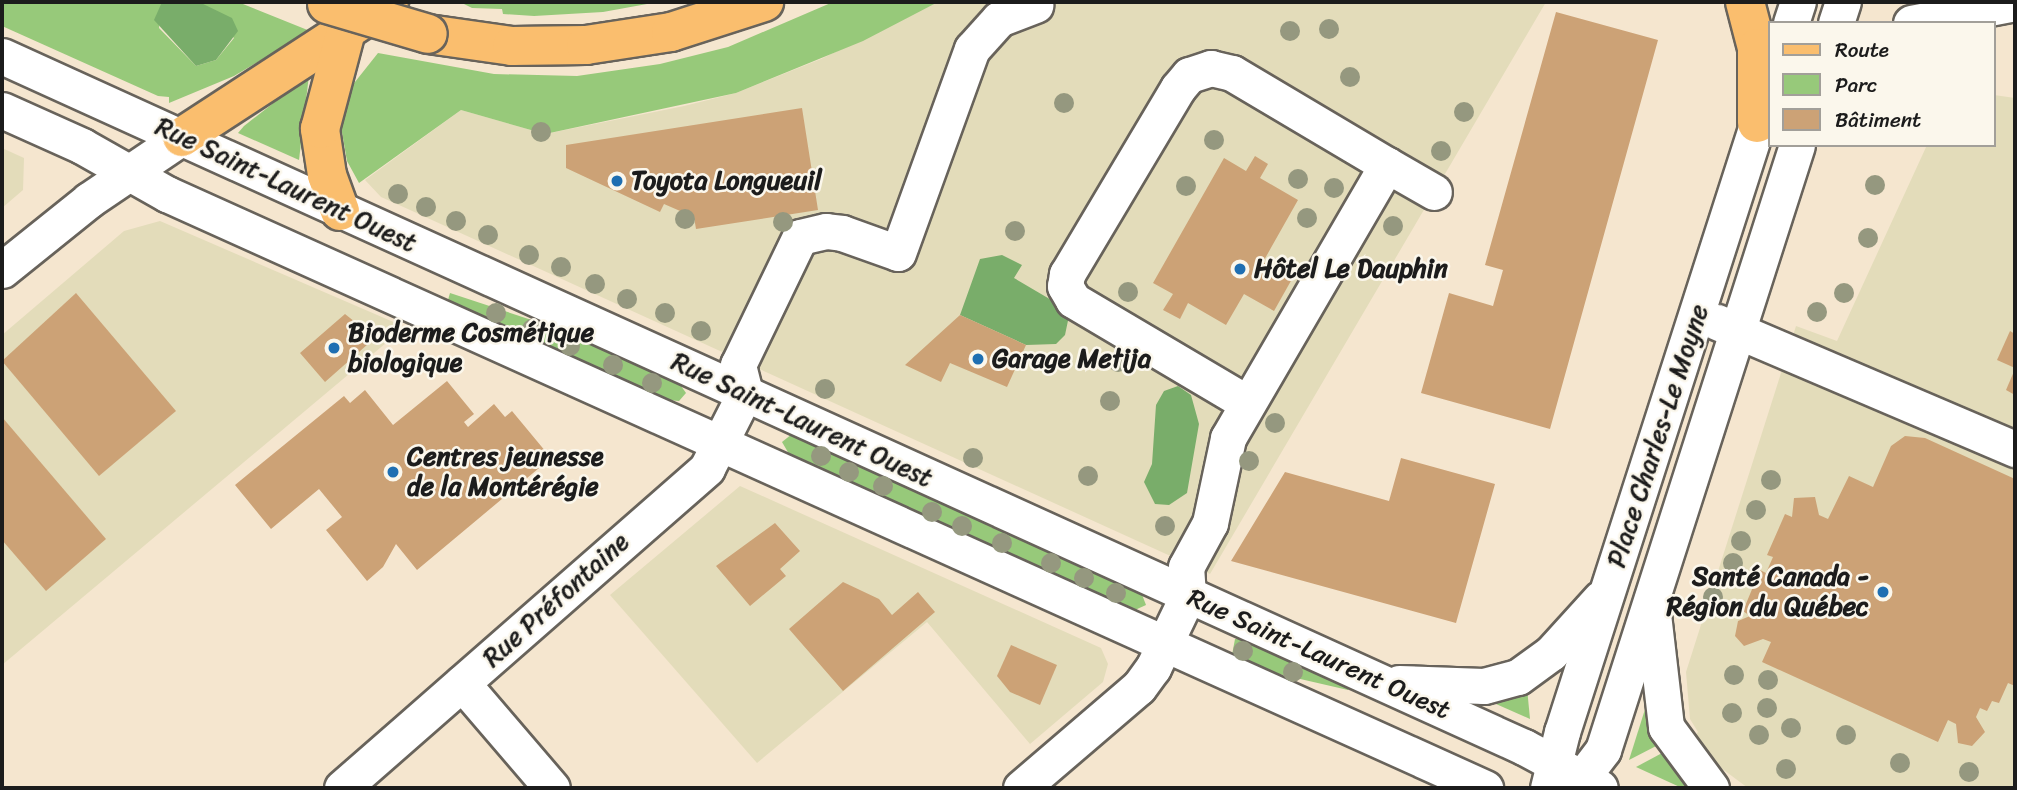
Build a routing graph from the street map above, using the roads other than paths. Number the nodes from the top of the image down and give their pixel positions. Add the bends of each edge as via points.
1 (389, 2) edge
2 (764, 2) edge
3 (1745, 2) edge
4 (1798, 2) edge
5 (1843, 2) edge
6 (2010, 2) edge
7 (2015, 3) edge
8 (1035, 5) dead end
9 (328, 10) edge
10 (1792, 21) edge
11 (1837, 21) edge
12 (1921, 21) edge
13 (2, 56) edge
14 (1769, 88) edge
15 (2, 110) edge
16 (1757, 122) junction
17 (182, 137) junction
18 (1797, 148) edge
19 (1387, 165) junction
20 (129, 172) junction
21 (1434, 192) dead end
22 (340, 211) junction
23 (2, 270) edge
24 (1697, 316) junction
25 (1738, 329) junction
26 (744, 393) junction
27 (1247, 403) junction
28 (722, 444) junction
29 (2015, 449) edge
30 (1609, 588) junction
31 (1188, 595) junction
32 (1652, 597) junction
33 (1165, 643) junction
34 (462, 683) junction
35 (1384, 683) junction
36 (1440, 777) edge
37 (1572, 781) edge
38 (342, 788) edge
39 (552, 788) edge
40 (1021, 788) edge
41 (1485, 788) edge
42 (1711, 788) edge

1 - 9 main road
2 - 9 main road, bridge via 684,29 586,45 512,46 428,34
3 - 16 main road via 1757,48
4 - 10 street
5 - 11 street
6 - 7 street
7 - 12 street
8 - 26 street via 999,19 972,49 898,253 826,231 812,232 794,243 738,365
9 - 17 main road
9 - 22 main road via 320,129 327,175
13 - 17 street, Rue Saint-Laurent Ouest
14 - 16 street, Place Charles-Le Moyne
15 - 20 street, Rue Saint-Laurent Ouest
16 - 24 street, Place Charles-Le Moyne
17 - 20 street
17 - 22 street, Rue Saint-Laurent Ouest
18 - 25 street, Place Charles-Le Moyne
19 - 21 street
19 - 27 street
19 - 27 street via 1232,73 1203,69 1178,88 1082,248 1065,280 1069,296
20 - 23 street
20 - 28 street, Rue Saint-Laurent Ouest
22 - 26 street, Rue Saint-Laurent Ouest
24 - 25 street
24 - 30 street, Place Charles-Le Moyne
25 - 29 street
25 - 32 street, Place Charles-Le Moyne
26 - 28 street, Rue Préfontaine
26 - 31 street, Rue Saint-Laurent Ouest
27 - 31 street via 1224,449 1210,523 1186,567
28 - 33 street, Rue Saint-Laurent Ouest
28 - 34 street, Rue Préfontaine via 707,468
30 - 35 street via 1551,653 1518,677 1484,686
30 - 37 street, Place Charles-Le Moyne
31 - 33 street
31 - 35 street, Rue Saint-Laurent Ouest
32 - 37 street, Place Charles-Le Moyne via 1603,750
32 - 42 street via 1666,727
33 - 36 street, Rue Saint-Laurent Ouest
33 - 40 street via 1139,687
34 - 38 street, Rue Préfontaine
34 - 39 street
35 - 37 street, Rue Saint-Laurent Ouest
36 - 41 street, Rue Saint-Laurent Ouest

